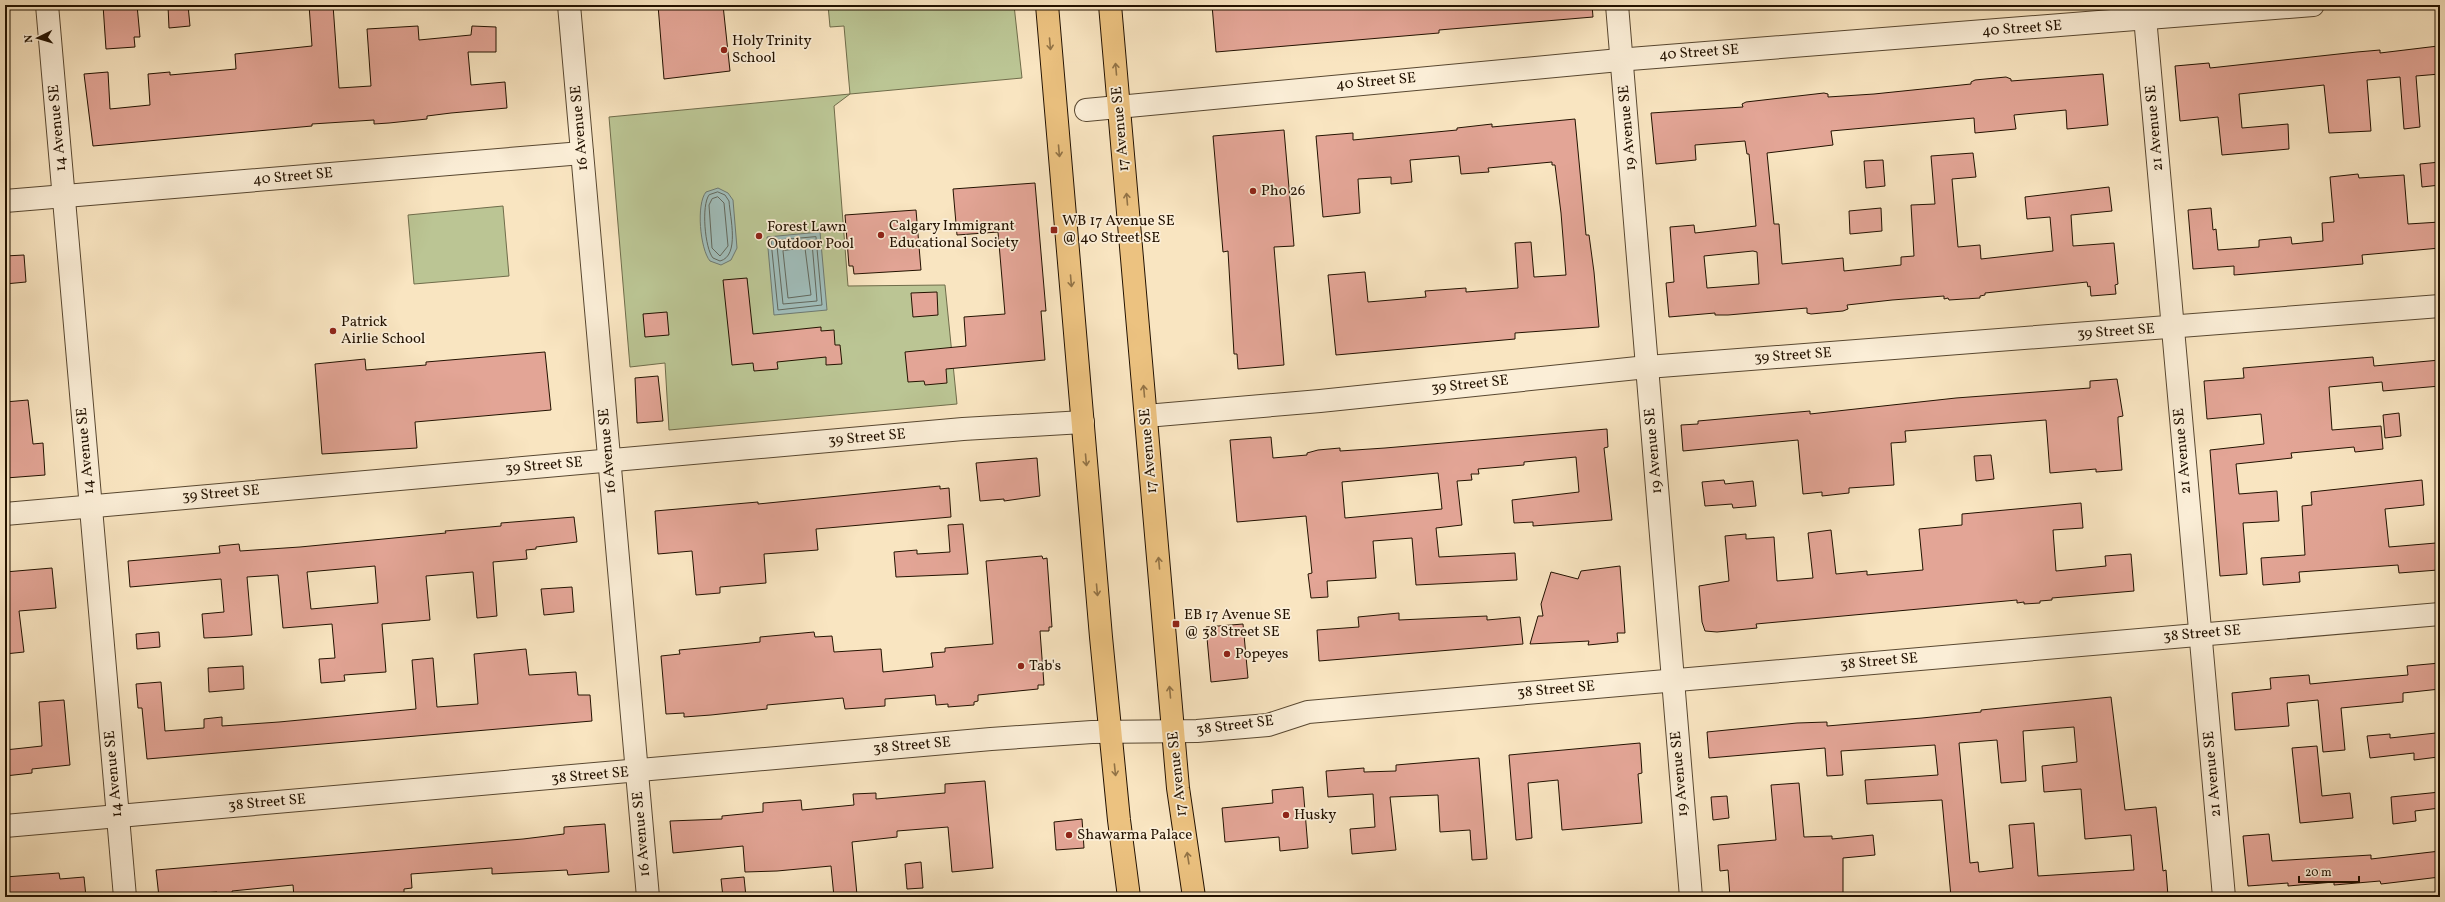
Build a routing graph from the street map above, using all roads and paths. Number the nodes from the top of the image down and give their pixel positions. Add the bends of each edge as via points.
1 (47, 5) edge
2 (569, 5) edge
3 (1047, 5) edge
4 (1110, 5) edge
5 (1617, 5) edge
6 (2313, 5) edge
7 (2144, 12) edge
8 (1622, 59) junction
9 (1119, 108) junction
10 (1086, 110) dead end
11 (582, 153) junction
12 (64, 196) junction
13 (5, 201) edge
14 (2440, 306) edge
15 (2172, 328) junction
16 (1647, 367) junction
17 (1146, 416) junction
18 (1083, 422) junction
19 (609, 461) junction
20 (91, 506) junction
21 (5, 514) edge
22 (2440, 614) edge
23 (2200, 634) junction
24 (1673, 680) junction
25 (1173, 731) junction
26 (1111, 732) junction
27 (637, 772) junction
28 (117, 816) junction
29 (5, 826) edge
30 (125, 897) edge
31 (648, 897) edge
32 (1129, 897) edge
33 (1194, 897) edge
34 (1691, 897) edge
35 (2224, 897) edge

1 - 12 street, 14 Avenue SE
2 - 11 street, 16 Avenue SE
3 -> 18 main road
9 -> 4 main road, 17 Avenue SE
5 - 8 street, 19 Avenue SE
6 - 7 street, 40 Street SE
7 - 8 street, 40 Street SE
7 - 15 street, 21 Avenue SE
8 - 9 street, 40 Street SE
8 - 16 street, 19 Avenue SE
9 - 10 street, 40 Street SE
17 -> 9 main road, 17 Avenue SE
11 - 12 street, 40 Street SE
11 - 19 street, 16 Avenue SE
12 - 13 street, 40 Street SE
12 - 20 street, 14 Avenue SE
14 - 15 street, 39 Street SE
15 - 16 street, 39 Street SE
15 - 23 street, 21 Avenue SE
16 - 17 street, 39 Street SE via 1320,401
16 - 24 street, 19 Avenue SE
25 -> 17 main road, 17 Avenue SE
18 - 19 street, 39 Street SE via 963,429
18 -> 26 main road
19 - 20 street, 39 Street SE
19 - 27 street, 16 Avenue SE
20 - 21 street, 39 Street SE
20 - 28 street, 14 Avenue SE
22 - 23 street, 38 Street SE
23 - 24 street, 38 Street SE
23 - 35 street, 21 Avenue SE
24 - 25 street, 38 Street SE via 1308,712 1268,724
24 - 34 street, 19 Avenue SE
25 - 26 street, 38 Street SE
33 -> 25 main road, 17 Avenue SE via 1178,788
26 - 27 street, 38 Street SE via 991,739
26 -> 32 main road
27 - 28 street, 38 Street SE
27 - 31 street, 16 Avenue SE
28 - 29 street, 38 Street SE
28 - 30 street, 14 Avenue SE

